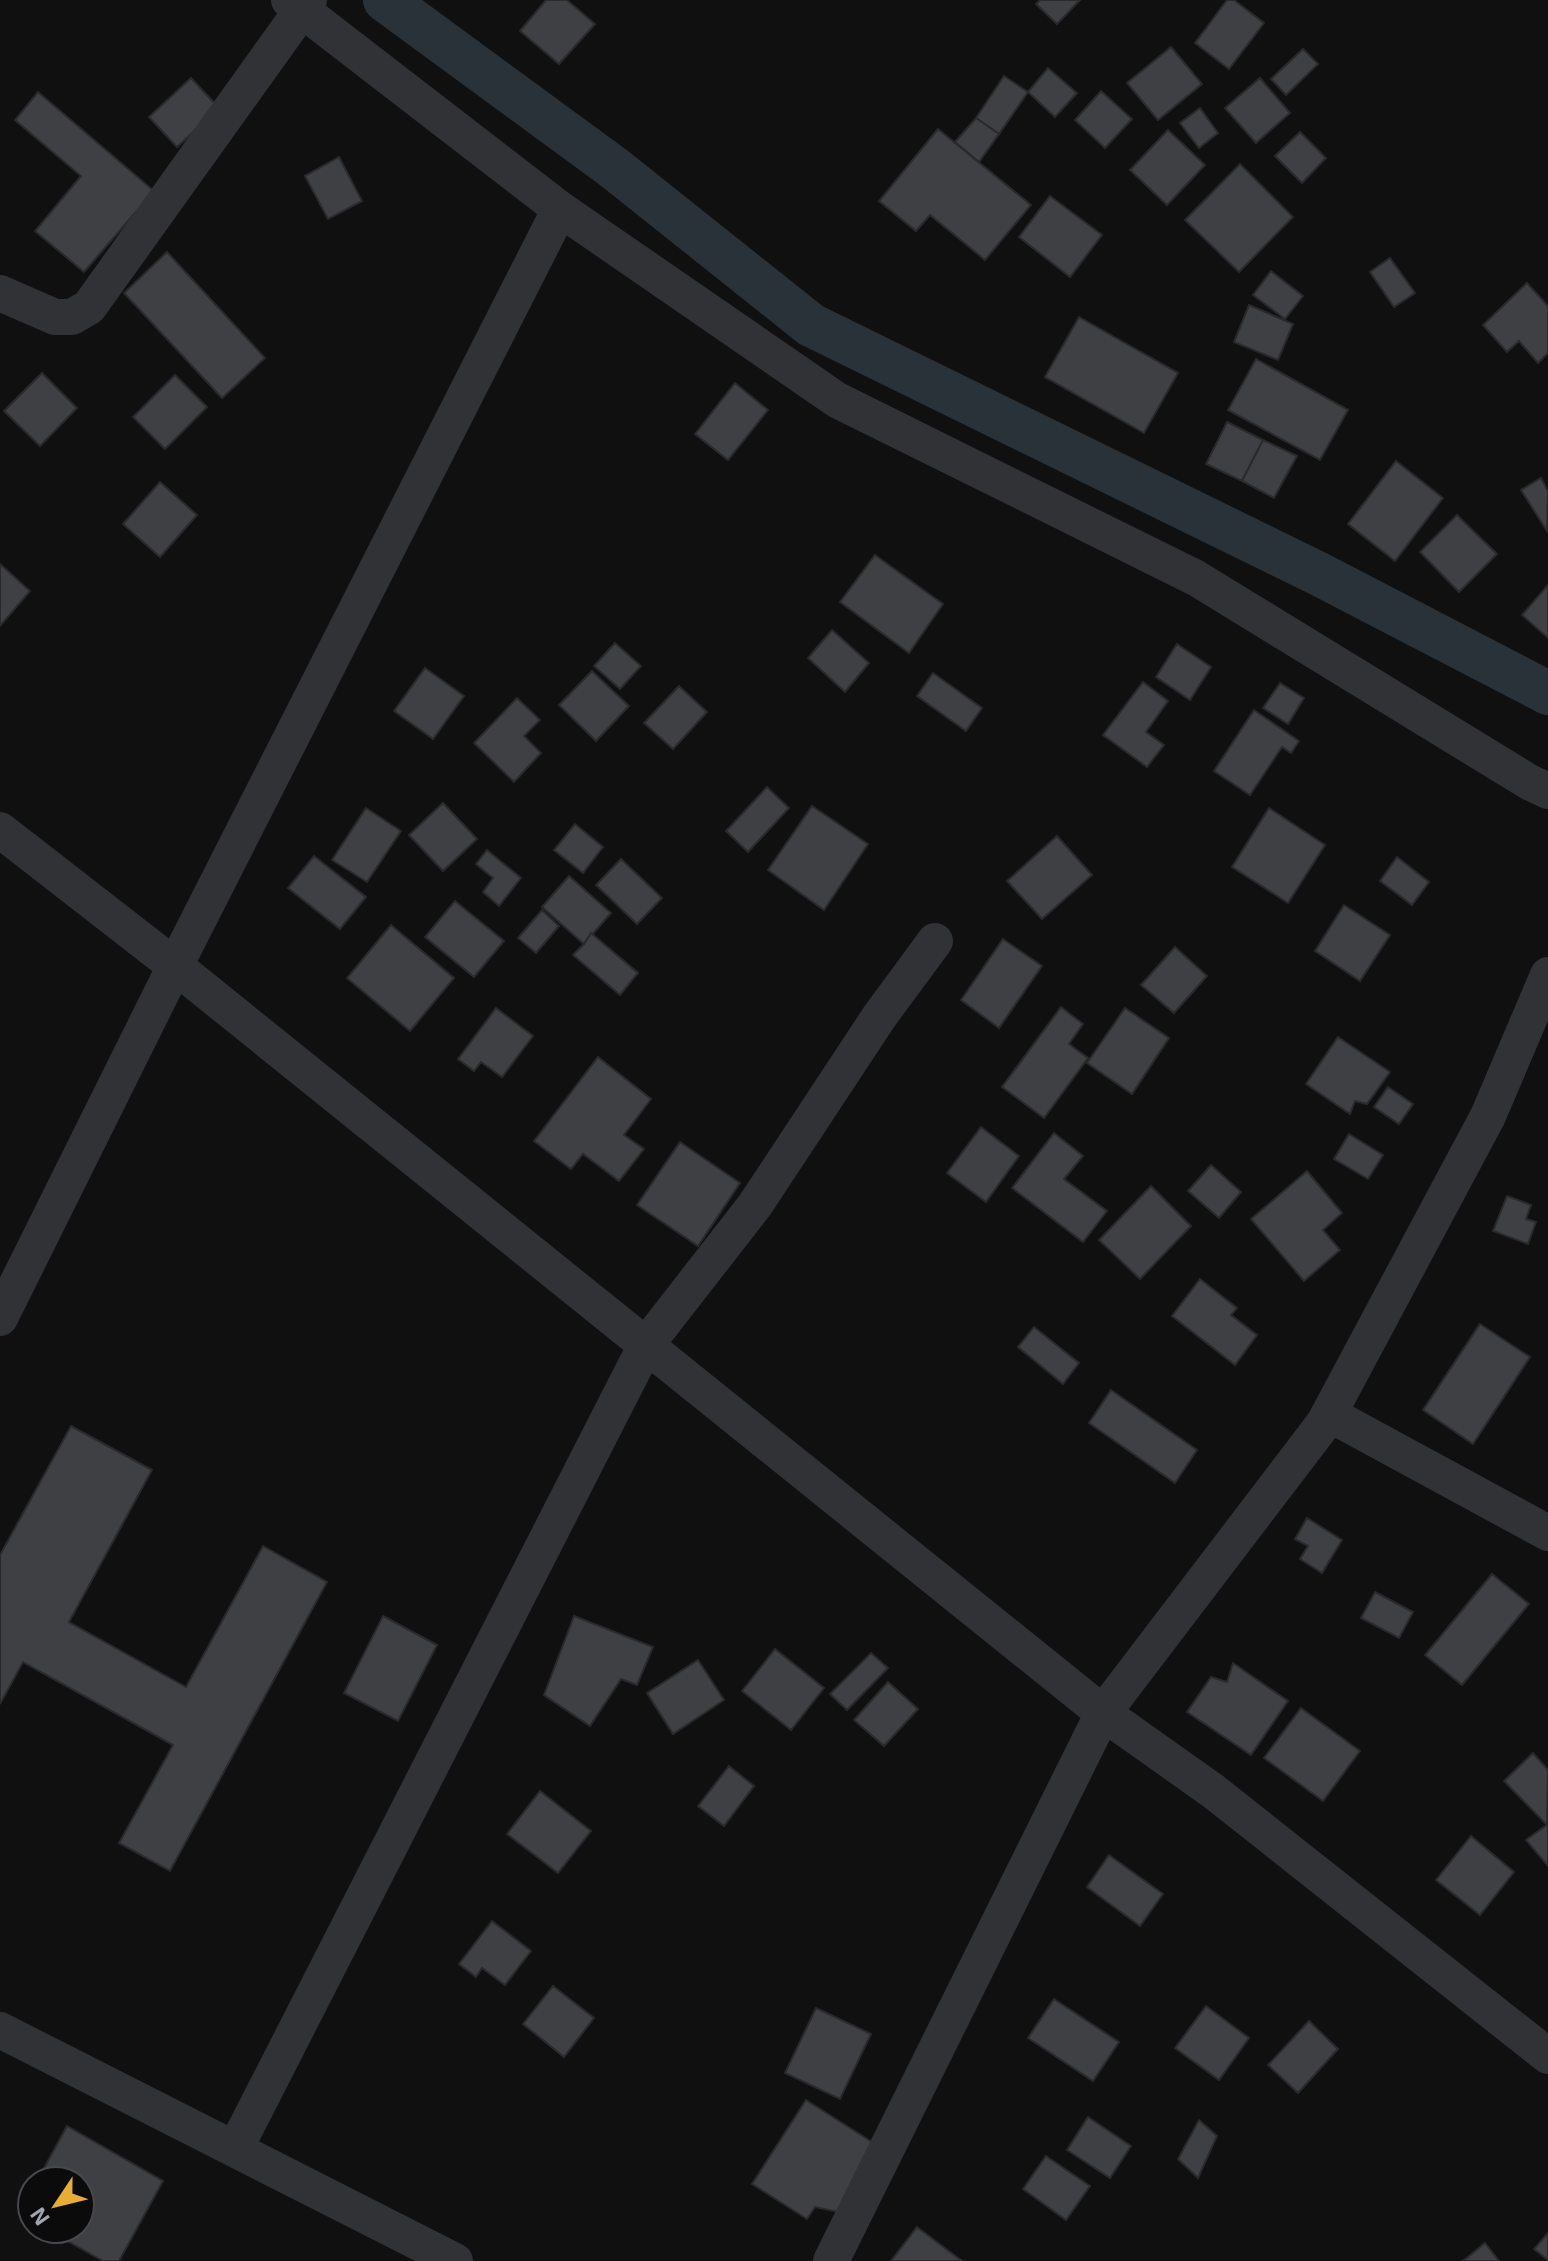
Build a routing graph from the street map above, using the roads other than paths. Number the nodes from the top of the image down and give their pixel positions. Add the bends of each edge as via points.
1 (301, 4) edge
2 (560, 209) junction
3 (0, 293) edge
4 (1539, 778) edge
5 (0, 830) edge
6 (935, 941) dead end
7 (175, 966) junction
8 (1548, 975) edge
9 (0, 1318) edge
10 (646, 1345) junction
11 (1329, 1414) junction
12 (1548, 1533) edge
13 (1103, 1713) junction
14 (0, 2030) edge
15 (1548, 2056) edge
16 (235, 2149) junction
17 (455, 2261) edge
18 (831, 2261) edge

1 - 2 street
1 - 3 street via 89,307 72,317 55,317
2 - 4 street via 837,400 1196,578
2 - 7 street
5 - 7 street
6 - 10 street via 755,1205
7 - 9 street
7 - 10 street
8 - 11 street via 1488,1116
10 - 13 street
10 - 16 street
11 - 12 street
11 - 13 street
13 - 15 street via 1213,1791
13 - 18 street
14 - 16 street
16 - 17 street

